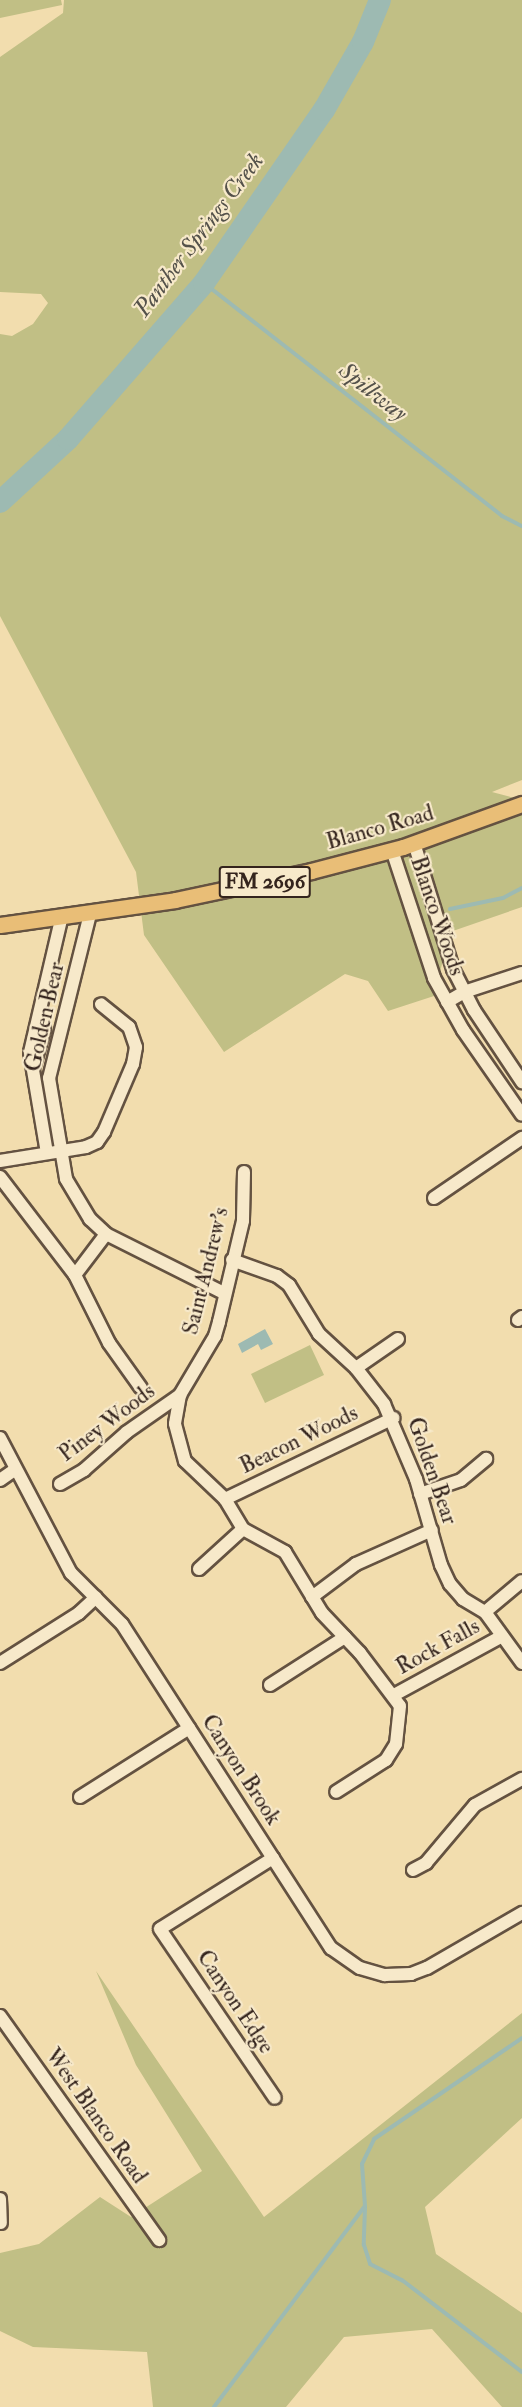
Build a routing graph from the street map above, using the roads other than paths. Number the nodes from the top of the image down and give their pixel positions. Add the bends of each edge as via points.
1 (522, 804) edge
2 (414, 843) junction
3 (392, 850) junction
4 (90, 914) junction
5 (62, 916) junction
6 (0, 925) edge
7 (522, 973) edge
8 (464, 992) junction
9 (447, 1002) junction
10 (101, 1004) dead end
11 (522, 1082) edge
12 (522, 1115) edge
13 (522, 1138) edge
14 (54, 1153) junction
15 (0, 1161) edge
16 (244, 1172) dead end
17 (0, 1177) edge
18 (434, 1198) dead end
19 (106, 1234) junction
20 (232, 1260) junction
21 (75, 1275) junction
22 (224, 1293) junction
23 (398, 1339) dead end
24 (357, 1368) junction
25 (141, 1388) dead end
26 (180, 1395) junction
27 (393, 1418) junction
28 (0, 1438) edge
29 (486, 1459) dead end
30 (16, 1469) junction
31 (0, 1480) edge
32 (60, 1484) dead end
33 (420, 1494) junction
34 (225, 1499) junction
35 (243, 1529) junction
36 (432, 1530) junction
37 (199, 1569) dead end
38 (522, 1581) edge
39 (96, 1597) junction
40 (312, 1597) junction
41 (484, 1612) junction
42 (502, 1636) junction
43 (345, 1637) junction
44 (0, 1663) edge
45 (522, 1663) edge
46 (270, 1685) dead end
47 (394, 1695) junction
48 (189, 1728) junction
49 (522, 1779) edge
50 (336, 1792) dead end
51 (80, 1797) dead end
52 (273, 1858) junction
53 (413, 1870) dead end
54 (522, 1913) edge
55 (0, 2016) edge
56 (275, 2098) dead end
57 (0, 2199) edge
58 (1, 2223) edge
59 (159, 2240) dead end

1 - 2 main road, Blanco Road / FM 2696
2 - 3 main road, Blanco Road / FM 2696
2 - 8 street, Blanco Woods via 434,915
3 - 4 main road, Blanco Road / FM 2696 via 253,885
3 - 9 street, Blanco Woods via 422,948
4 - 5 main road, Blanco Road / FM 2696
4 - 14 street, Golden Bear via 49,1078
5 - 6 main road, Blanco Road / FM 2696
5 - 14 street, Golden Bear via 30,1053
7 - 8 street
8 - 9 street
8 - 11 street, Blanco Woods
9 - 12 street, Blanco Woods
10 - 14 street via 129,1027 136,1047 133,1064 97,1142
13 - 18 street
14 - 15 street via 11,1156
14 - 19 street, Golden Bear via 78,1201
16 - 20 street, Saint Andrew's via 243,1221
17 - 21 street
19 - 21 street
19 - 22 street, Golden Bear via 122,1246
20 - 22 street, Saint Andrew's
20 - 24 street, Golden Bear via 277,1276 289,1285 319,1334
21 - 25 street via 109,1343
22 - 26 street, Saint Andrew's via 215,1336
23 - 24 street
24 - 27 street, Golden Bear
26 - 32 street, Piney Woods via 127,1432 84,1470
26 - 34 street, Saint Andrew's via 175,1424 185,1461
27 - 33 street, Golden Bear
27 - 34 street, Beacon Woods
28 - 30 street, Canyon Brook
29 - 33 street via 461,1480
30 - 31 street
30 - 39 street, Canyon Brook via 72,1573
33 - 36 street, Golden Bear
34 - 35 street, Saint Andrew's
35 - 37 street
35 - 40 street via 285,1552
36 - 40 street via 356,1564
36 - 41 street, Golden Bear via 450,1584 463,1599
38 - 41 street, Rock Falls
39 - 44 street via 79,1613
39 - 48 street, Canyon Brook via 122,1624
40 - 43 street
41 - 42 street, Golden Bear
42 - 45 street, Golden Bear
42 - 47 street, Rock Falls
43 - 46 street
43 - 47 street
47 - 50 street via 402,1717 396,1744 381,1765
48 - 51 street
48 - 52 street, Canyon Brook
49 - 53 street via 475,1805 426,1863
52 - 54 street, Canyon Brook via 331,1948 360,1968 385,1975 427,1968
52 - 56 street, Canyon Edge via 160,1929
55 - 59 street, West Blanco Road
57 - 58 street

